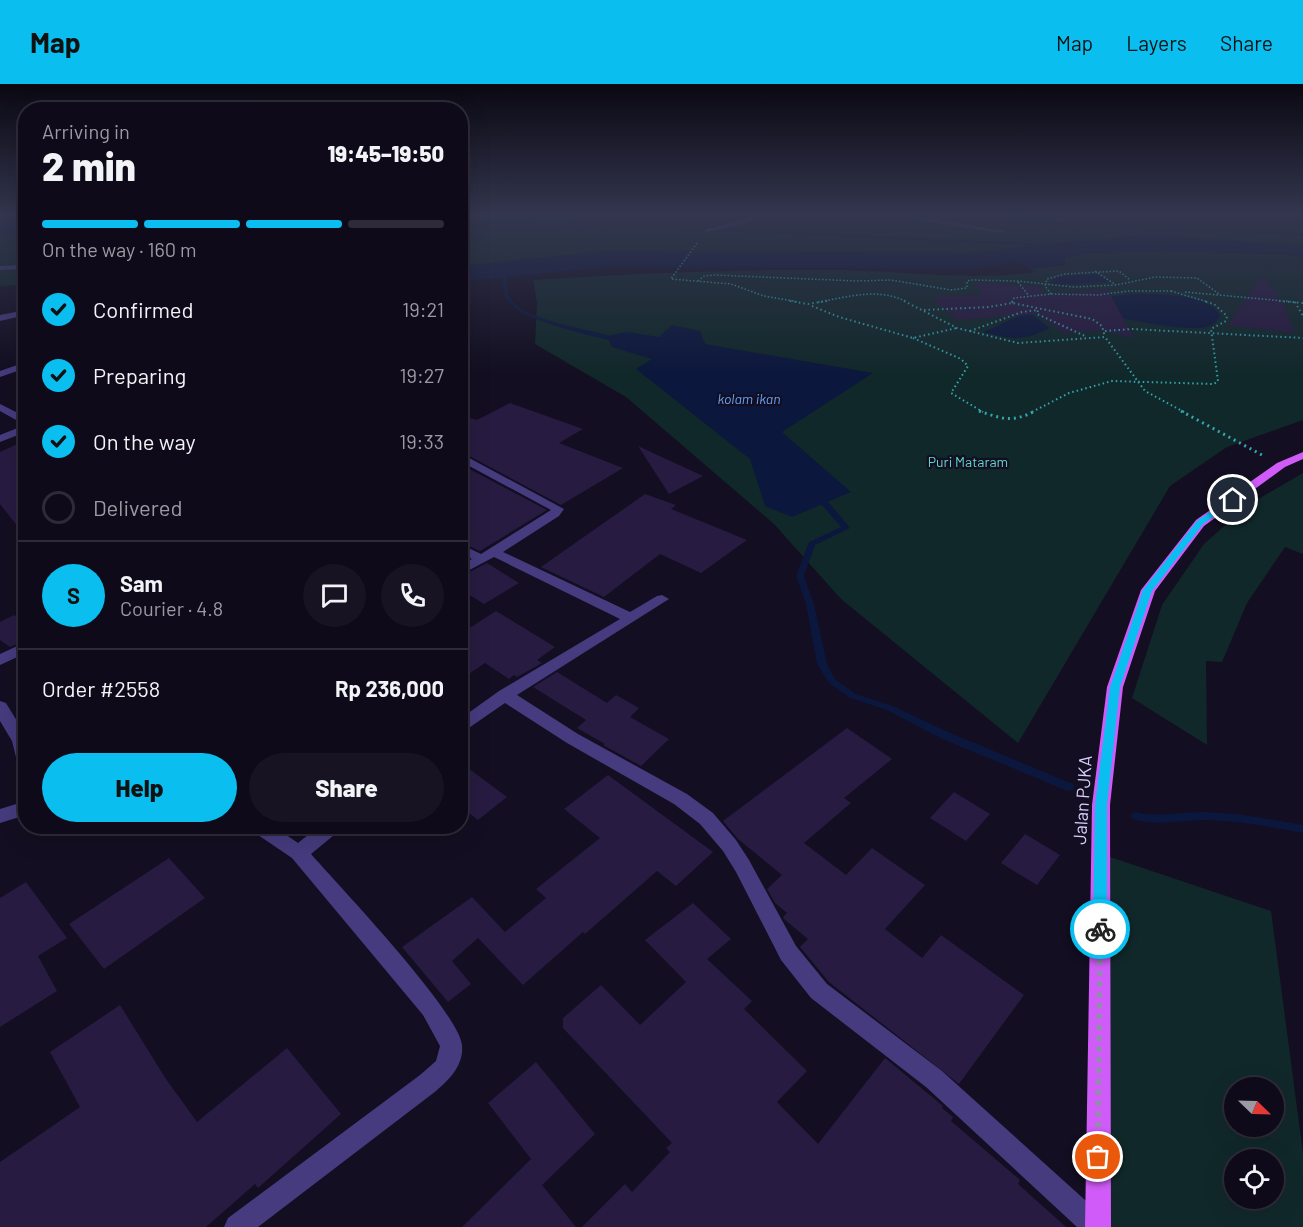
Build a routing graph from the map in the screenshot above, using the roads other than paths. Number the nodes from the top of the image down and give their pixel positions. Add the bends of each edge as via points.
1 (17, 267) edge
2 (0, 268) edge
3 (18, 314) edge
4 (0, 318) edge
5 (18, 368) edge
6 (0, 374) edge
7 (0, 407) edge
8 (18, 417) edge
9 (18, 431) edge
10 (0, 439) edge
11 (1303, 455) edge
12 (468, 460) edge
13 (468, 552) edge
14 (494, 552) junction
15 (482, 559) junction
16 (468, 567) edge
17 (662, 599) dead end
18 (630, 618) junction
19 (18, 651) edge
20 (0, 660) edge
21 (505, 695) junction
22 (0, 707) edge
23 (468, 722) edge
24 (18, 738) edge
25 (18, 810) edge
26 (0, 816) edge
27 (270, 834) edge
28 (323, 834) edge
29 (299, 853) junction
30 (237, 1227) edge
31 (1097, 1227) edge

1 - 2 street
3 - 4 street
5 - 6 street
7 - 8 street
9 - 10 street
11 - 31 main road, Jalan PJKA via 1281,465 1200,523 1148,590 1115,687 1101,805
12 - 14 street via 558,509
13 - 15 street
14 - 15 street
14 - 18 street
15 - 16 street
17 - 18 street
18 - 21 street
19 - 20 street
21 - 23 street
21 - 31 street via 714,825 731,848 802,976 934,1079
22 - 24 street
25 - 26 street
27 - 29 street
28 - 29 street
29 - 30 street via 431,1008 452,1044 450,1057 444,1069 428,1083

